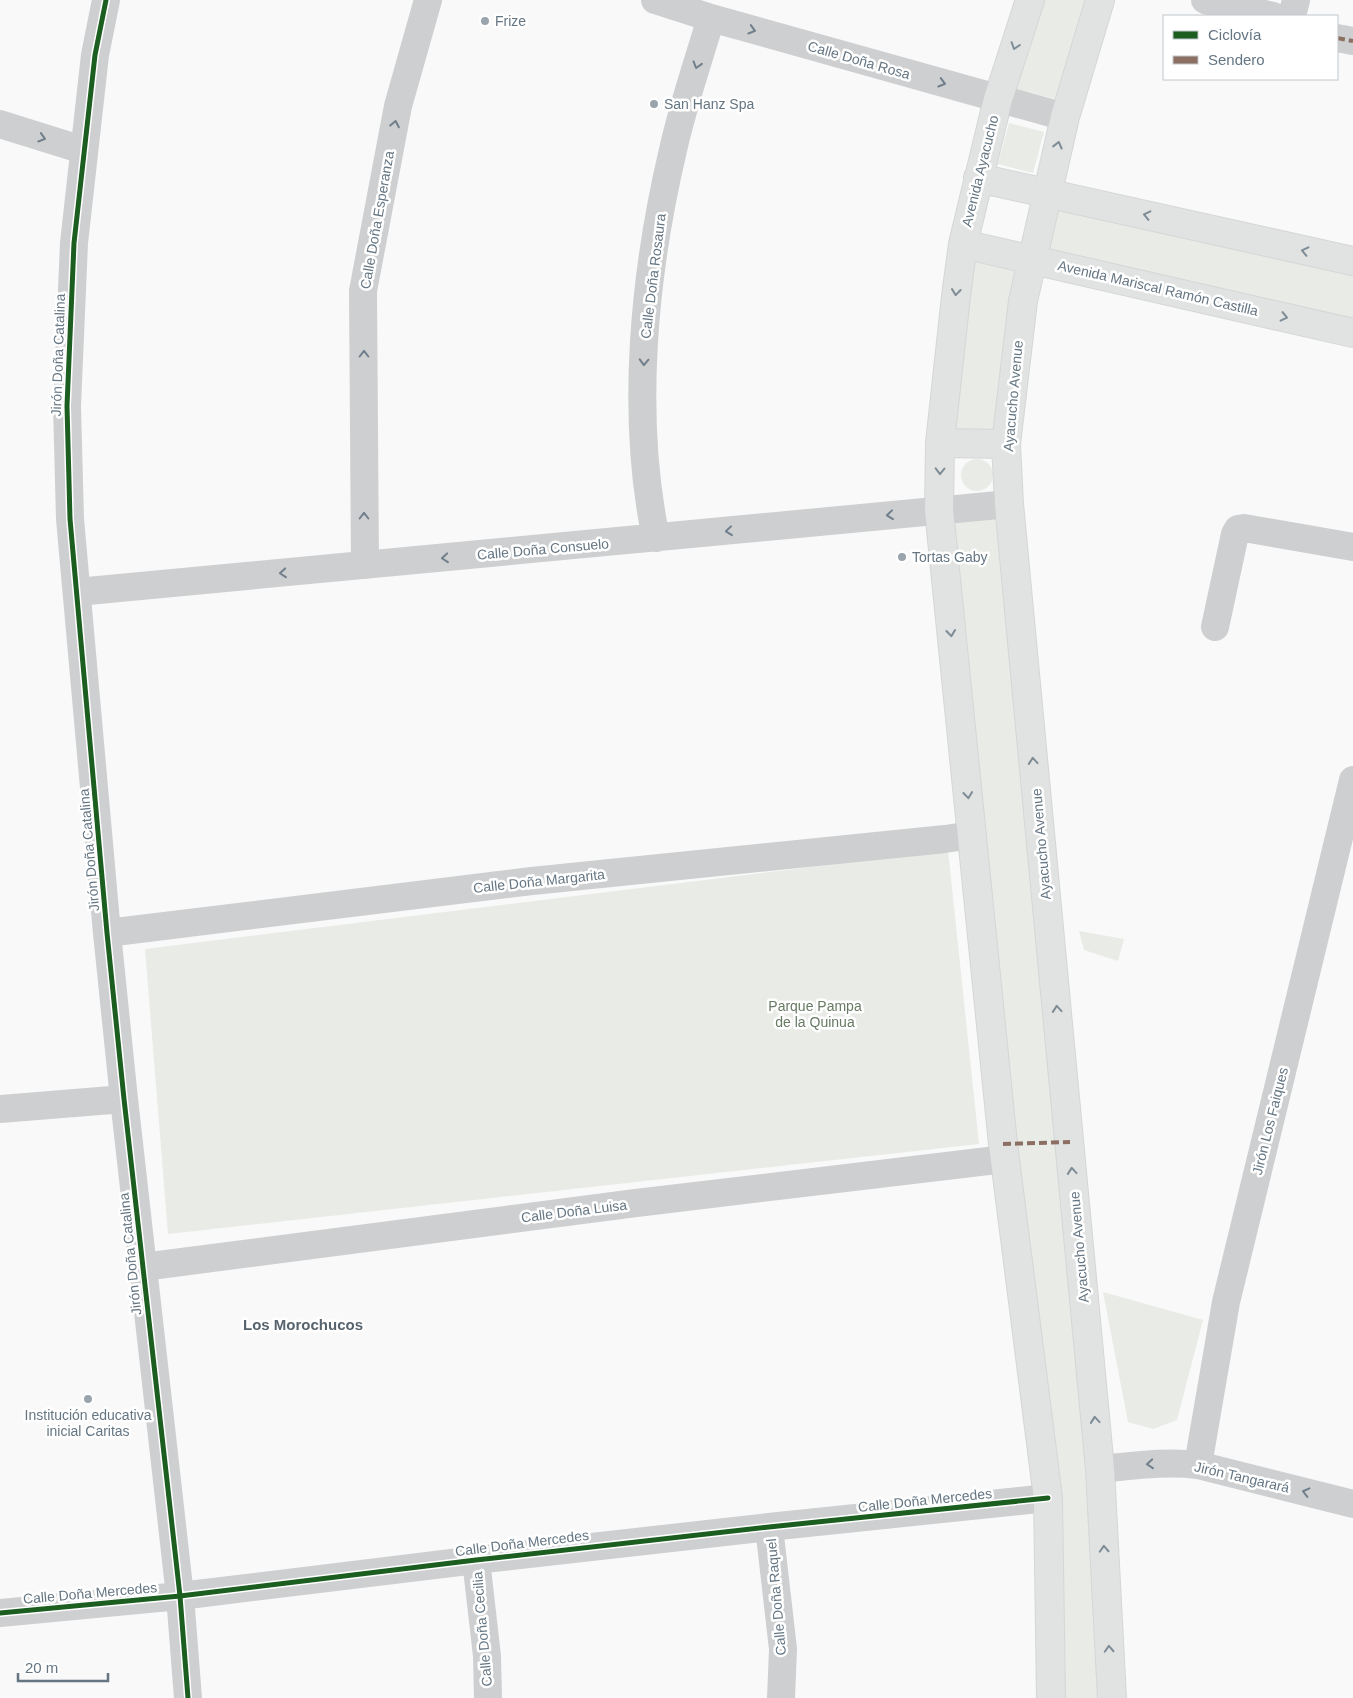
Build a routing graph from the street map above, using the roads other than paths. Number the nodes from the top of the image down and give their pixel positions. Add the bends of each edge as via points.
1 (106, 0) edge
2 (428, 0) edge
3 (655, 0) edge
4 (1030, 0) edge
5 (1100, 0) edge
6 (1205, 0) edge
7 (1296, 0) edge
8 (1234, 3) edge
9 (1270, 15) edge
10 (1292, 15) edge
11 (711, 18) junction
12 (1338, 38) edge
13 (1353, 41) edge
14 (998, 99) junction
15 (1065, 117) junction
16 (0, 124) edge
17 (83, 150) junction
18 (978, 178) junction
19 (1046, 192) junction
20 (963, 244) junction
21 (1032, 258) junction
22 (1353, 262) edge
23 (1353, 333) edge
24 (940, 443) junction
25 (1006, 444) junction
26 (1009, 504) junction
27 (939, 510) junction
28 (656, 538) junction
29 (1353, 547) edge
30 (365, 565) junction
31 (77, 592) junction
32 (1215, 627) dead end
33 (1353, 780) edge
34 (972, 835) junction
35 (1343, 863) edge
36 (107, 933) junction
37 (124, 1099) junction
38 (0, 1109) edge
39 (1005, 1159) junction
40 (143, 1267) junction
41 (1198, 1465) junction
42 (1100, 1469) junction
43 (1048, 1498) junction
44 (1353, 1504) edge
45 (769, 1527) junction
46 (476, 1560) junction
47 (180, 1596) junction
48 (0, 1613) edge
49 (188, 1698) edge
50 (488, 1698) edge
51 (781, 1698) edge
52 (1051, 1698) edge
53 (1112, 1698) edge

1 - 17 street, Jirón Doña Catalina via 95,55
30 -> 2 street, Calle Doña Esperanza via 364,292 398,106
3 - 11 street, Calle Doña Rosa
4 -> 14 main road
5 - 15 main road, Ayacucho Avenue
6 - 8 street
7 - 10 street
8 - 9 street
11 -> 14 street, Calle Doña Rosa
11 -> 28 street, Calle Doña Rosaura via 672,150 652,266 643,421 649,508
12 - 13 street
14 - 15 street, Calle Doña Rosa
14 - 18 main road, Avenida Ayacucho
19 -> 15 main road, Ayacucho Avenue
16 -> 17 street
17 - 31 street, Jirón Doña Catalina via 74,243 67,406 70,519
18 - 19 main road
18 - 20 main road, Avenida Ayacucho
19 - 21 main road, Ayacucho Avenue
22 -> 19 main road
20 - 21 main road, Avenida Mariscal Ramón Castilla
20 -> 24 main road
21 -> 23 main road, Avenida Mariscal Ramón Castilla
21 - 25 main road, Ayacucho Avenue via 1023,301
24 - 25 main road
24 -> 27 main road
25 - 26 main road, Ayacucho Avenue
26 - 27 street, Calle Doña Consuelo
42 -> 26 main road, Ayacucho Avenue
27 -> 28 street, Calle Doña Consuelo
27 -> 34 main road
28 -> 30 street, Calle Doña Consuelo
29 - 32 street via 1238,529 1234,534
30 -> 31 street, Calle Doña Consuelo
31 - 36 street, Jirón Doña Catalina
33 - 35 street, Jirón Los Faiques
34 - 36 street, Calle Doña Margarita via 532,881
34 - 39 main road
35 - 41 street, Jirón Los Faiques via 1226,1302
36 - 37 street, Jirón Doña Catalina
37 - 38 street
37 - 40 street, Jirón Doña Catalina
39 - 40 street, Calle Doña Luisa
39 - 43 main road
40 - 47 street, Jirón Doña Catalina
41 -> 42 street, Jirón Tangarará via 1179,1463
44 -> 41 street, Jirón Tangarará
53 -> 42 main road, Ayacucho Avenue
43 - 45 street, Calle Doña Mercedes
43 - 52 main road
45 - 46 street, Calle Doña Mercedes
45 - 51 street, Calle Doña Raquel via 783,1649
46 - 47 street, Calle Doña Mercedes
46 - 50 street, Calle Doña Cecilia via 487,1656
47 - 48 street, Calle Doña Mercedes
47 - 49 street, Jirón Doña Catalina

